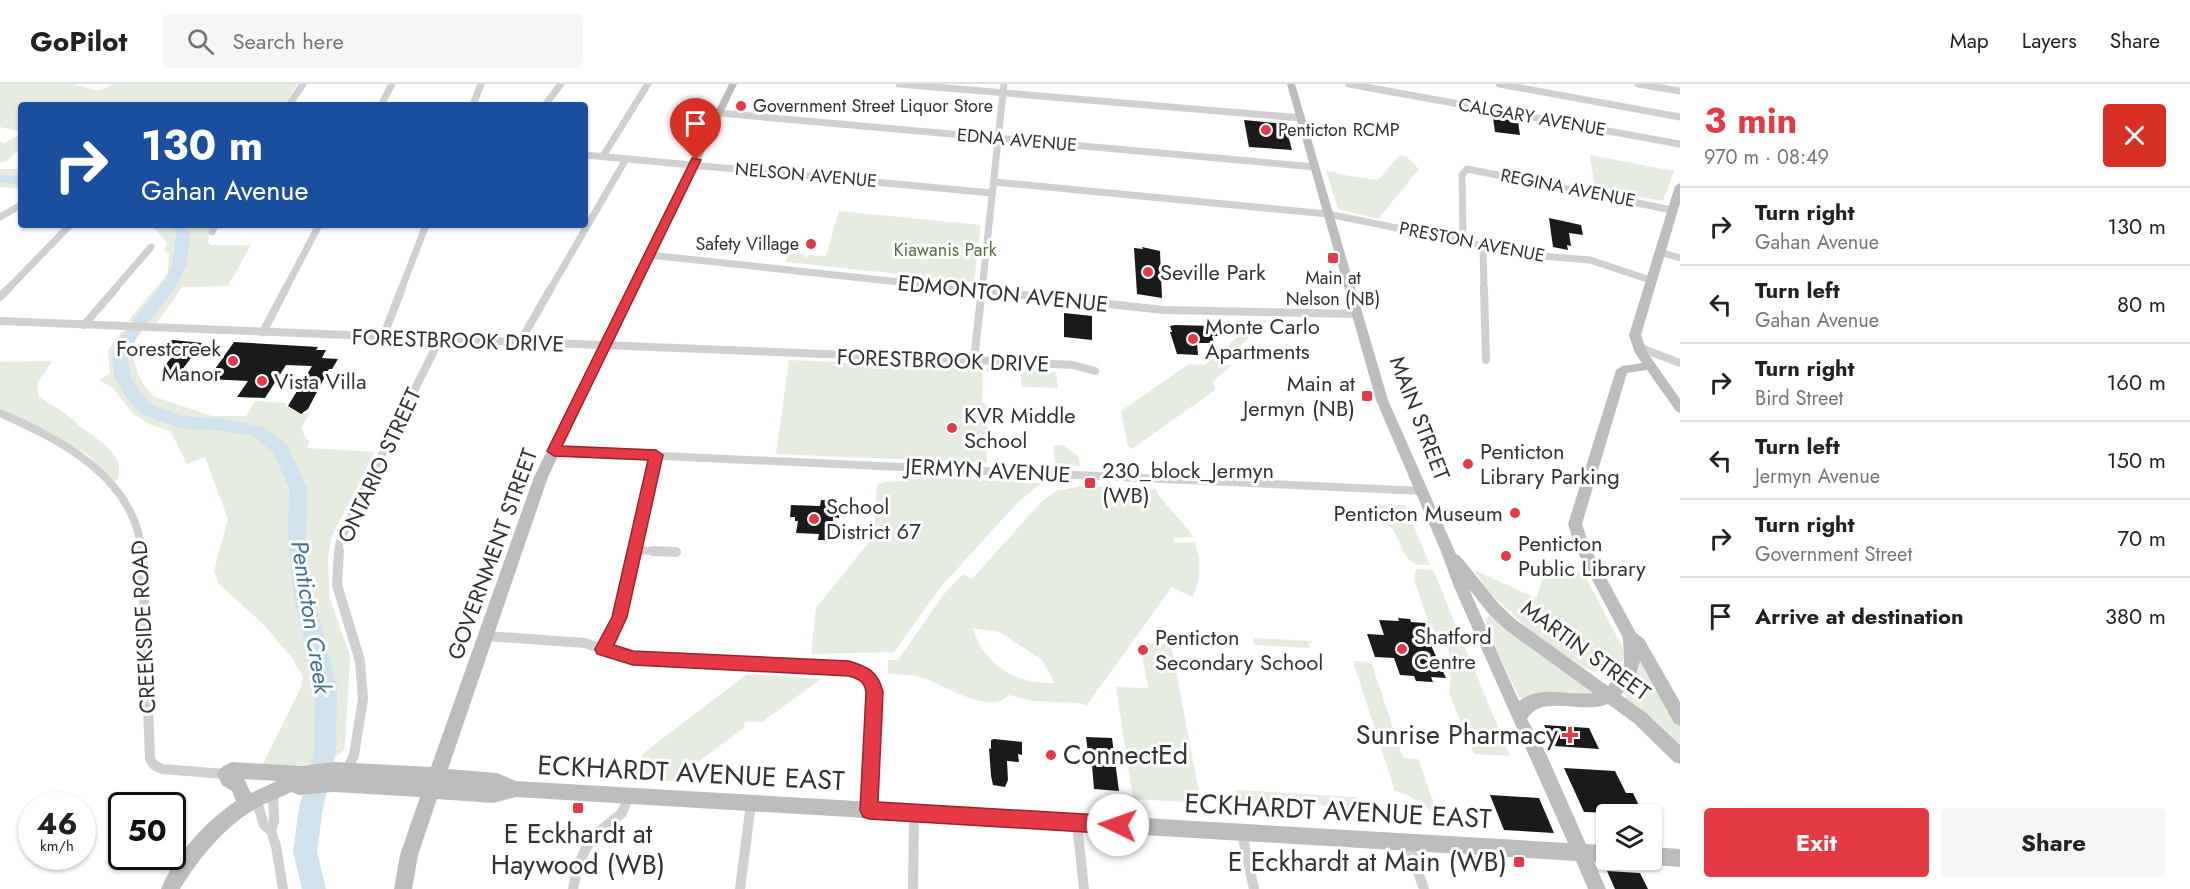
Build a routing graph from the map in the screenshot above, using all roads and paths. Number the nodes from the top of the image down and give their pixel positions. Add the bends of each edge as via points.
1 (303, 84) edge
2 (392, 84) edge
3 (481, 84) edge
4 (561, 84) edge
5 (648, 84) edge
6 (733, 84) edge
7 (899, 84) edge
8 (1004, 84) edge
9 (1292, 84) edge
10 (1349, 84) edge
11 (1499, 84) edge
12 (1638, 84) edge
13 (1680, 91) edge
14 (1004, 93) junction
15 (291, 102) edge
16 (383, 102) edge
17 (474, 102) edge
18 (547, 102) edge
19 (719, 113) junction
20 (1680, 117) edge
21 (1301, 118) junction
22 (999, 138) junction
23 (1680, 144) edge
24 (588, 155) edge
25 (603, 156) junction
26 (626, 159) junction
27 (693, 165) junction
28 (1315, 167) junction
29 (994, 182) junction
30 (1680, 186) edge
31 (992, 193) junction
32 (18, 207) edge
33 (1672, 210) junction
34 (1328, 214) junction
35 (0, 217) edge
36 (588, 225) edge
37 (67, 228) edge
38 (317, 228) edge
39 (425, 228) edge
40 (586, 228) edge
41 (1463, 241) junction
42 (1483, 246) junction
43 (151, 247) dead end
44 (1659, 252) junction
45 (650, 255) junction
46 (1680, 258) edge
47 (1650, 280) junction
48 (982, 291) junction
49 (0, 297) edge
50 (1357, 314) junction
51 (0, 321) edge
52 (84, 325) junction
53 (263, 332) junction
54 (382, 337) junction
55 (440, 339) junction
56 (520, 342) junction
57 (605, 346) junction
58 (1638, 347) junction
59 (974, 360) junction
60 (1486, 360) dead end
61 (1647, 363) junction
62 (1679, 363) edge
63 (1095, 371) dead end
64 (1680, 408) edge
65 (0, 412) edge
66 (554, 451) junction
67 (656, 455) junction
68 (1422, 491) junction
69 (1447, 549) junction
70 (635, 550) junction
71 (676, 552) dead end
72 (487, 636) junction
73 (1631, 638) junction
74 (603, 649) junction
75 (1610, 695) junction
76 (1680, 717) edge
77 (1519, 718) junction
78 (1680, 756) edge
79 (225, 774) junction
80 (338, 775) junction
81 (297, 782) junction
82 (436, 783) junction
83 (273, 791) junction
84 (629, 795) junction
85 (251, 802) junction
86 (751, 803) junction
87 (869, 810) junction
88 (914, 813) junction
89 (1077, 823) junction
90 (271, 831) junction
91 (1242, 832) junction
92 (1408, 843) junction
93 (1581, 853) junction
94 (1596, 854) edge
95 (1662, 857) edge
96 (1680, 858) edge
97 (170, 889) edge
98 (283, 889) edge
99 (403, 889) edge
100 (573, 889) edge
101 (740, 889) edge
102 (913, 889) edge
103 (1084, 889) edge
104 (1254, 889) edge
105 (1424, 889) edge
106 (1597, 889) edge

1 - 15 street
2 - 16 street
3 - 17 street
4 - 18 street
5 - 25 street
6 - 19 main road, GOVERNMENT STREET
7 - 14 street
8 - 14 street
9 - 21 main road, MAIN STREET
10 - 23 street, CALGARY AVENUE
11 - 20 street
12 - 13 street
14 - 21 street
14 - 22 street
19 - 22 street, EDNA AVENUE
19 - 27 main road, GOVERNMENT STREET
21 - 28 main road, MAIN STREET
22 - 28 street, EDNA AVENUE
22 - 29 street
24 - 25 street, NELSON AVENUE
25 - 26 street, NELSON AVENUE
26 - 27 street, NELSON AVENUE
26 - 36 street
27 - 31 street, NELSON AVENUE
27 - 45 main road, GOVERNMENT STREET
28 - 34 main road, MAIN STREET
29 - 31 street
29 - 34 street
30 - 33 main road
31 - 48 street
32 - 35 street
33 - 41 street, REGINA AVENUE via 1464,170
33 - 44 main road
34 - 41 street, PRESTON AVENUE
34 - 50 main road, MAIN STREET
37 - 49 street
38 - 53 street
39 - 54 street
40 - 56 street
41 - 42 street, PRESTON AVENUE
42 - 47 street, PRESTON AVENUE via 1590,260
42 - 60 street
43 - 52 street
44 - 46 street
44 - 47 main road
45 - 48 street, EDMONTON AVENUE
45 - 57 main road, GOVERNMENT STREET
47 - 58 main road via 1635,327
48 - 50 street, EDMONTON AVENUE via 1164,310
48 - 59 street
50 - 68 main road, MAIN STREET via 1383,400
51 - 52 street, FORESTBROOK DRIVE
52 - 53 street, FORESTBROOK DRIVE
53 - 54 street, FORESTBROOK DRIVE
54 - 55 street, FORESTBROOK DRIVE
55 - 56 street, FORESTBROOK DRIVE
55 - 80 street, ONTARIO STREET via 339,544 337,585 360,661 363,699 354,755
56 - 57 street, FORESTBROOK DRIVE
57 - 59 street, FORESTBROOK DRIVE
57 - 66 main road, GOVERNMENT STREET
58 - 61 main road
58 - 62 street
59 - 63 street, FORESTBROOK DRIVE via 1073,365
61 - 62 street
61 - 64 main road
61 - 73 main road, MARTIN STREET via 1622,370 1575,524 1583,549
65 - 79 street, CREEKSIDE ROAD via 79,454 118,491 135,518 142,550 148,750 154,765 162,769
66 - 67 street, JERMYN AVENUE
66 - 72 main road, GOVERNMENT STREET via 533,499
67 - 68 street, JERMYN AVENUE
67 - 70 street
68 - 69 main road, MAIN STREET
69 - 75 main road, MARTIN STREET via 1505,619
69 - 77 main road, MAIN STREET
70 - 71 street
70 - 74 street via 618,625
72 - 74 street via 575,641
72 - 82 main road, GOVERNMENT STREET
73 - 75 main road via 1632,666
73 - 76 main road, MARTIN STREET via 1639,644
74 - 87 street via 633,658 849,668 865,674 872,681 874,692
75 - 77 main road via 1594,700 1531,700 1521,709
75 - 78 main road, MARTIN STREET
77 - 93 main road, MAIN STREET
79 - 81 main road via 232,770
79 - 85 main road
80 - 81 main road, ECKHARDT AVENUE EAST
80 - 82 main road, ECKHARDT AVENUE EAST
81 - 83 main road
82 - 84 main road, ECKHARDT AVENUE EAST via 493,794 516,789
82 - 99 main road, GOVERNMENT STREET via 409,855
83 - 85 main road
83 - 90 street
84 - 86 main road, ECKHARDT AVENUE EAST
84 - 100 street via 622,813 596,834 586,848
85 - 90 street
85 - 97 main road via 210,834
86 - 87 main road, ECKHARDT AVENUE EAST
86 - 101 street
87 - 88 main road, ECKHARDT AVENUE EAST
88 - 89 main road, ECKHARDT AVENUE EAST
88 - 102 street
89 - 91 main road, ECKHARDT AVENUE EAST
89 - 103 street
90 - 98 street
91 - 92 main road, ECKHARDT AVENUE EAST
91 - 104 street
92 - 93 main road, ECKHARDT AVENUE EAST
92 - 105 street
93 - 94 main road, ECKHARDT AVENUE EAST
93 - 106 main road, MAIN STREET
95 - 96 main road

